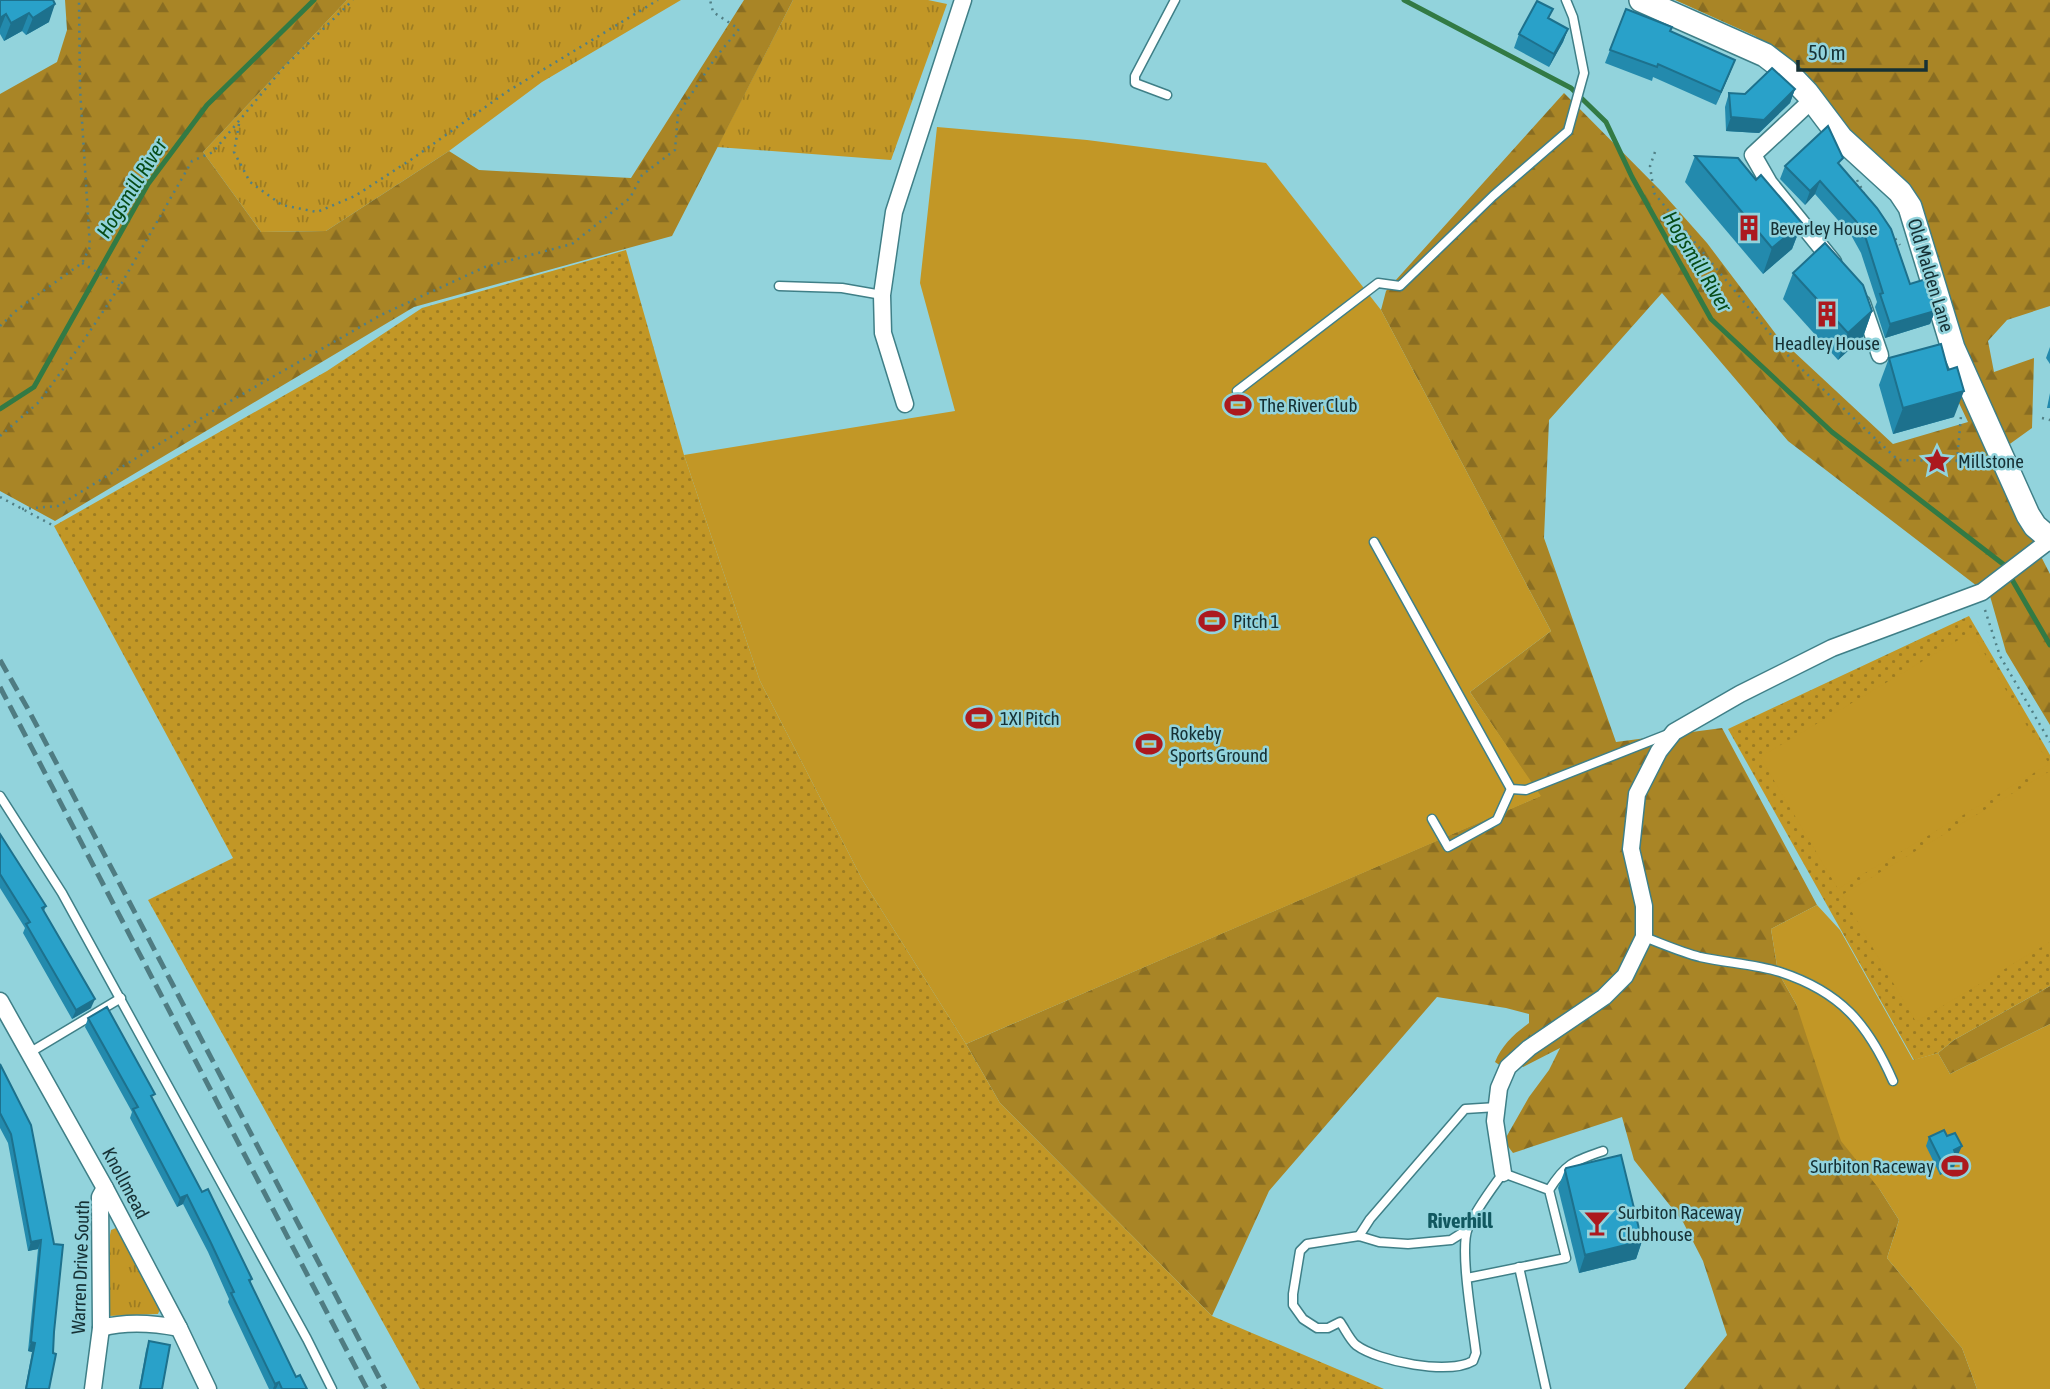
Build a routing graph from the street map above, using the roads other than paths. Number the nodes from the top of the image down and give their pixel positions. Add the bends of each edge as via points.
1 (963, 0) edge
2 (1175, 0) edge
3 (1566, 0) edge
4 (1641, 0) edge
5 (1167, 95) dead end
6 (1812, 100) junction
7 (779, 286) dead end
8 (881, 295) junction
9 (1880, 355) dead end
10 (1237, 391) dead end
11 (905, 404) dead end
12 (2050, 540) edge
13 (1374, 542) dead end
14 (1674, 732) junction
15 (1511, 789) junction
16 (0, 796) edge
17 (1432, 820) dead end
18 (1644, 937) junction
19 (121, 998) junction
20 (0, 1001) edge
21 (29, 1053) junction
22 (1892, 1081) dead end
23 (1497, 1107) junction
24 (1603, 1151) dead end
25 (1503, 1172) junction
26 (105, 1188) junction
27 (1549, 1191) junction
28 (1467, 1230) junction
29 (1359, 1236) junction
30 (1520, 1267) junction
31 (1467, 1278) junction
32 (101, 1328) junction
33 (178, 1328) junction
34 (93, 1389) edge
35 (208, 1389) edge
36 (331, 1389) edge
37 (1546, 1389) edge

1 - 8 street via 894,212
2 - 5 lane via 1135,76 1135,83
3 - 10 lane via 1584,73 1568,131 1400,286 1378,283
4 - 6 main road, Old Malden Lane via 1765,55
6 - 9 street via 1753,155 1769,183 1859,294
6 - 12 main road, Old Malden Lane via 1841,138 1900,192 1910,207 1953,348 2028,515
7 - 8 lane via 842,288
8 - 11 street via 883,333
12 - 14 street via 1982,592 1832,649
13 - 15 lane
14 - 15 lane via 1525,790
14 - 18 street via 1636,794 1631,849 1644,906
15 - 17 lane via 1497,820 1448,847
16 - 19 lane
18 - 22 lane via 1698,956 1778,972 1822,990 1841,1003 1871,1036
18 - 23 street via 1625,976 1604,997 1507,1067
19 - 21 lane
19 - 36 lane
20 - 21 street, Knollmead
21 - 26 street, Knollmead
23 - 25 street
23 - 29 lane via 1465,1109
24 - 27 lane via 1572,1162
25 - 27 lane
25 - 28 lane
26 - 32 street, Warren Drive South via 100,1197
26 - 33 street, Knollmead
27 - 30 lane via 1566,1258
28 - 29 lane via 1451,1240 1408,1244
28 - 31 lane
29 - 31 lane via 1307,1244 1300,1251 1293,1305 1317,1328 1340,1322 1355,1345 1394,1362 1451,1368 1473,1361 1476,1353
30 - 31 lane
30 - 37 lane
32 - 33 street via 132,1323
32 - 34 street, Warren Drive South
33 - 35 street, Knollmead

